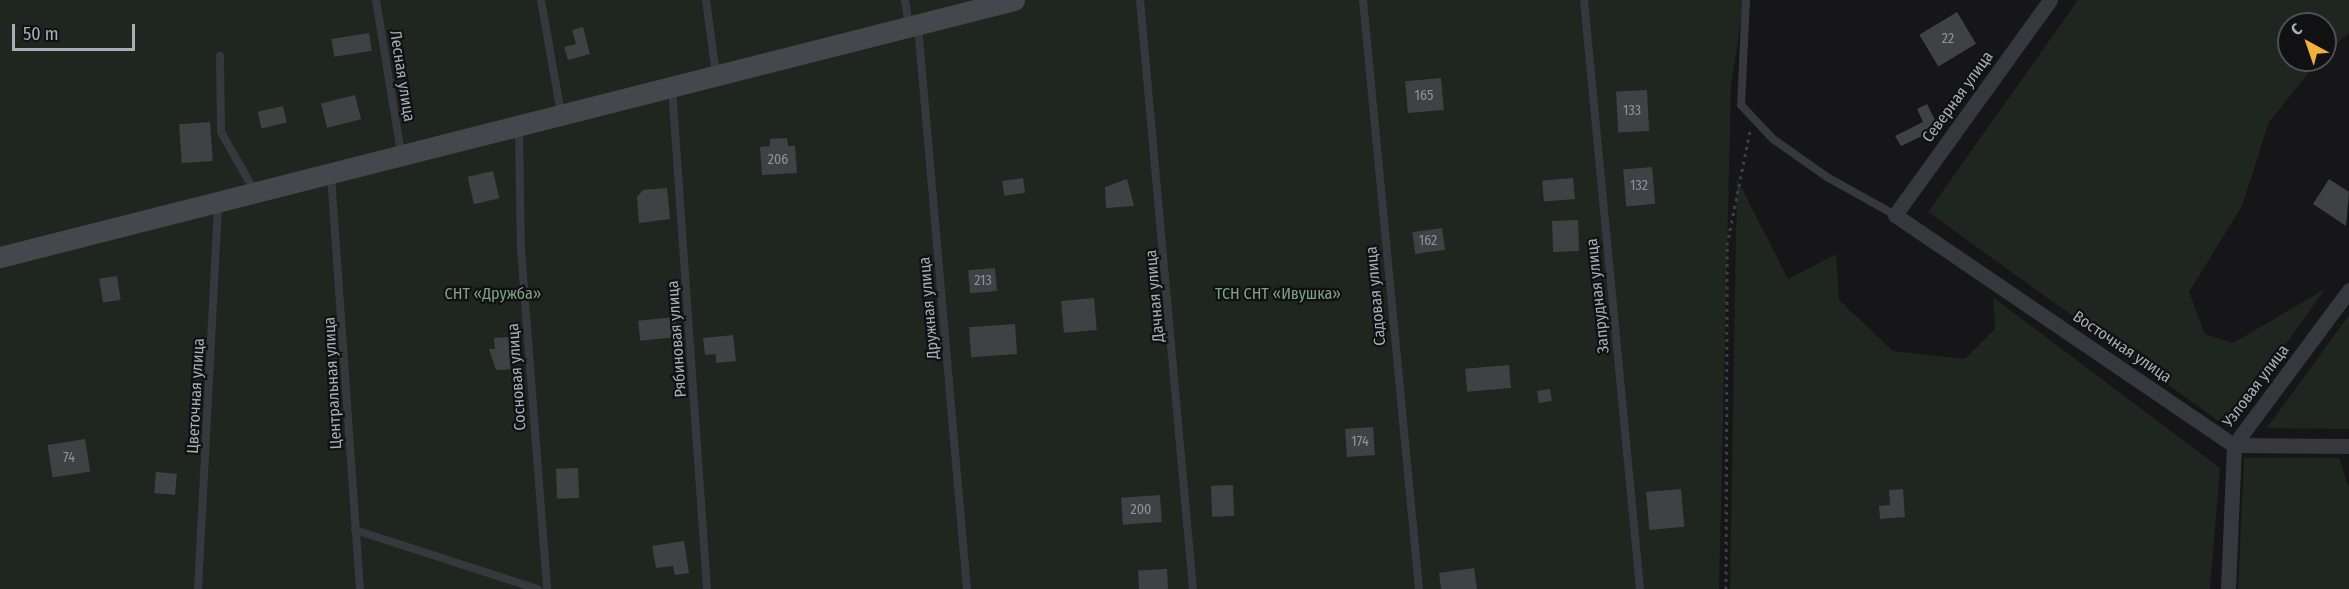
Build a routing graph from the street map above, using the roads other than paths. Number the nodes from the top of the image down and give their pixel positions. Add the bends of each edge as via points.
1 (376, 0) edge
2 (541, 0) edge
3 (706, 0) edge
4 (905, 0) edge
5 (1014, 0) edge
6 (1140, 0) edge
7 (1363, 0) edge
8 (1584, 0) edge
9 (1746, 0) edge
10 (2050, 0) edge
11 (914, 25) junction
12 (220, 56) dead end
13 (717, 76) junction
14 (672, 87) junction
15 (561, 116) junction
16 (519, 127) junction
17 (402, 157) junction
18 (332, 175) junction
19 (255, 195) junction
20 (218, 205) junction
21 (1895, 215) junction
22 (0, 257) edge
23 (2349, 290) edge
24 (2234, 445) junction
25 (2349, 446) edge
26 (355, 530) junction
27 (198, 589) edge
28 (360, 589) edge
29 (538, 589) edge
30 (547, 589) edge
31 (707, 589) edge
32 (967, 589) edge
33 (1193, 589) edge
34 (1419, 589) edge
35 (1640, 589) edge
36 (2228, 589) edge

1 - 17 lane, Лесная улица
2 - 15 lane
3 - 13 lane
4 - 11 lane, Дружная улица
5 - 11 street
6 - 33 lane, Дачная улица
7 - 34 lane, Садовая улица
8 - 35 lane, Запрудная улица
9 - 21 lane via 1738,75 1741,105 1827,177
10 - 21 street, Северная улица
11 - 13 street
11 - 32 lane, Дружная улица
12 - 19 lane via 221,132 251,176
13 - 14 street
14 - 15 street
14 - 31 lane, Рябиновая улица
15 - 16 street
16 - 17 street
16 - 30 lane, Сосновая улица via 520,249
17 - 18 street
18 - 19 street
18 - 26 lane, Центральная улица
19 - 20 street
20 - 22 street
20 - 27 lane, Цветочная улица
21 - 24 street, Восточная улица
23 - 24 street, Узловая улица
24 - 25 street
24 - 36 street, Узловая улица
26 - 28 lane, Центральная улица
26 - 29 lane

